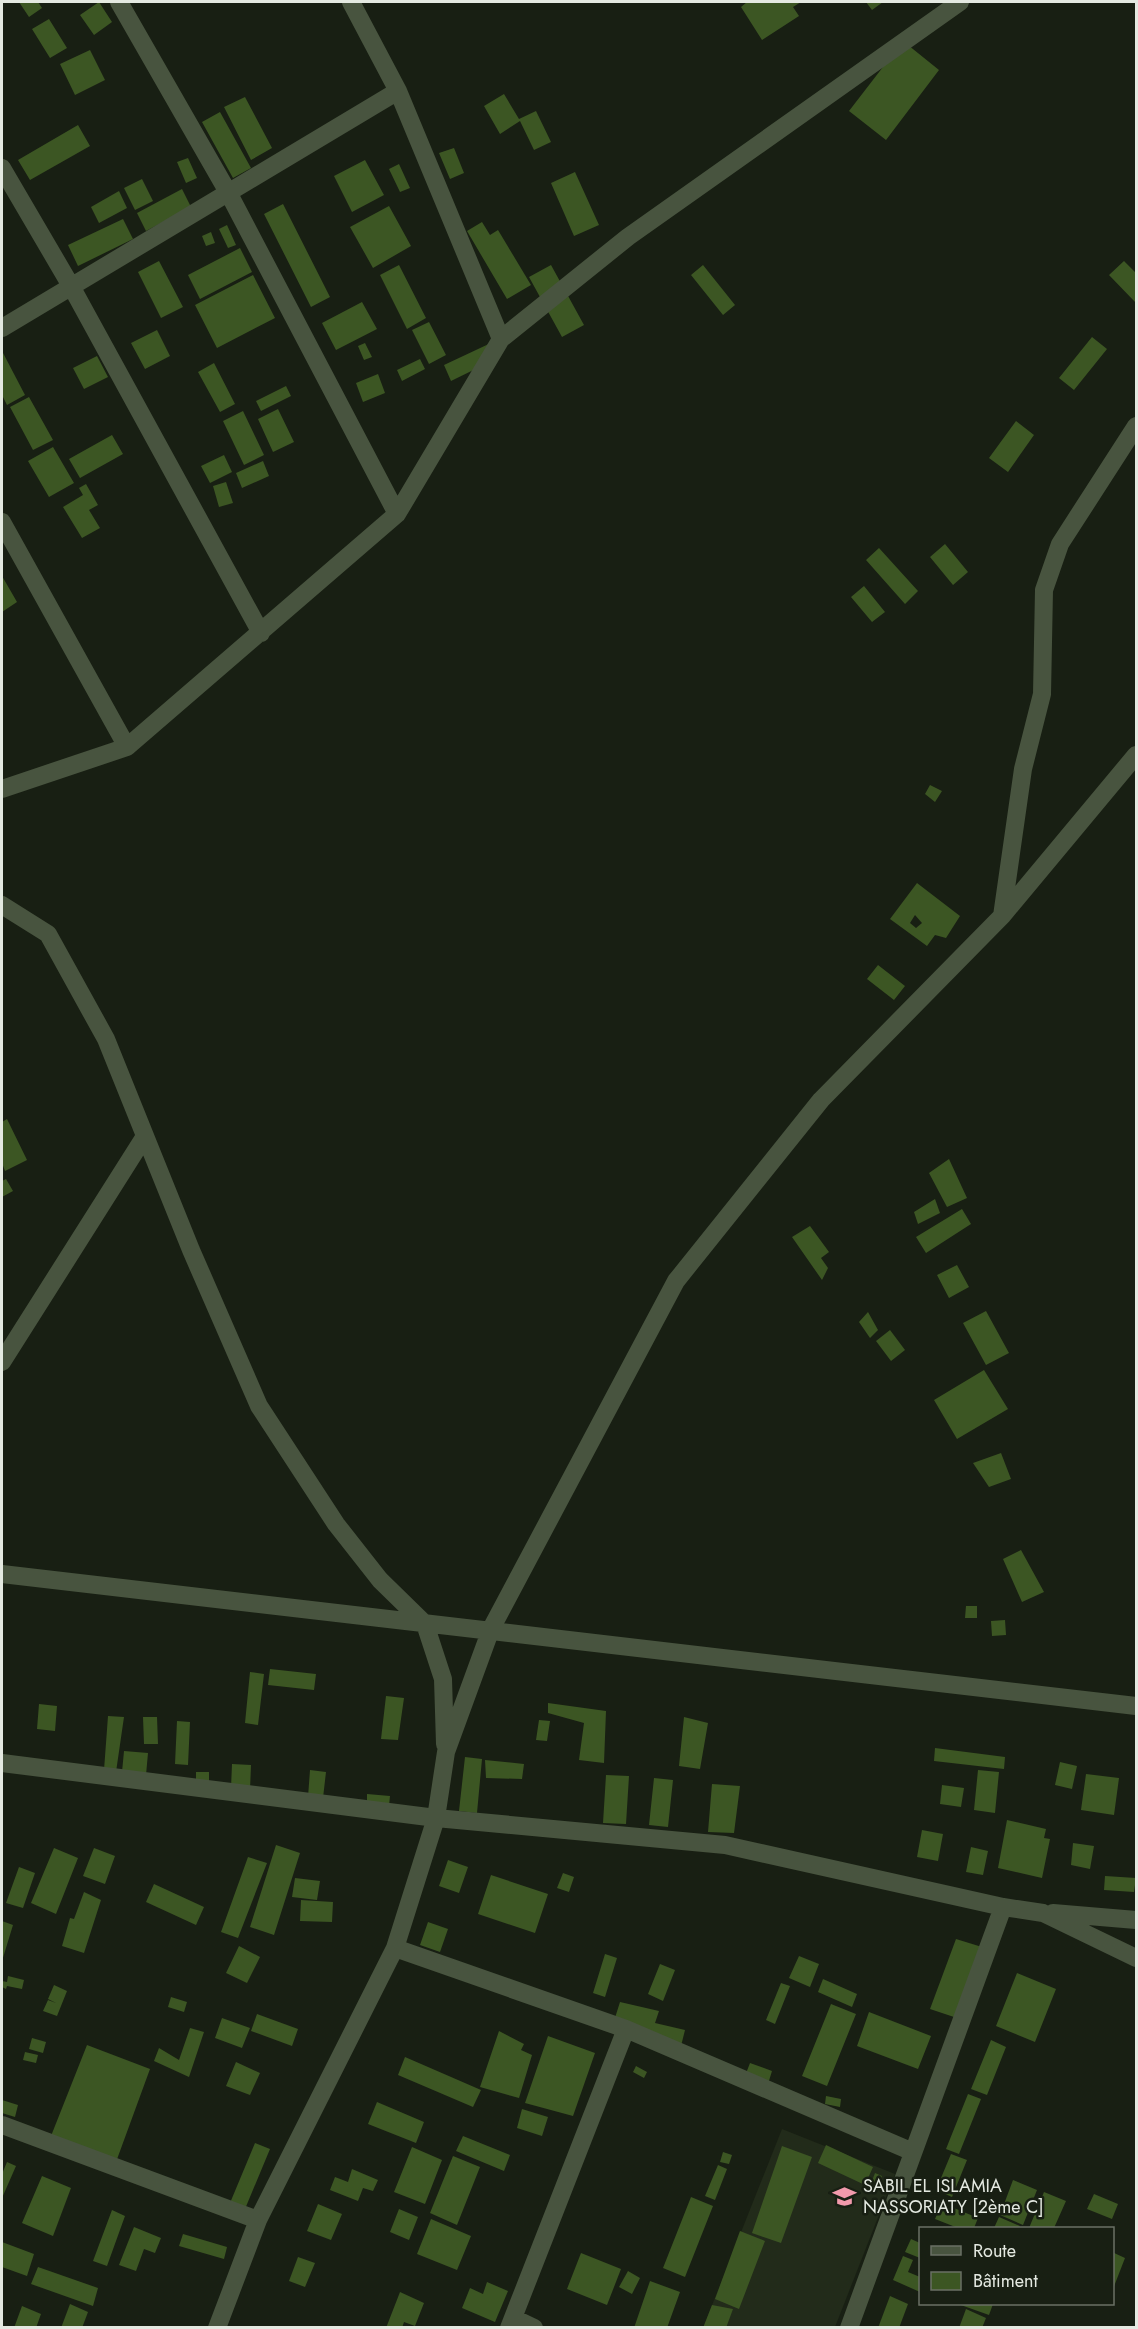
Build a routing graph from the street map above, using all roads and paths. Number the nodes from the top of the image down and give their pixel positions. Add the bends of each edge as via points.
1 (119, 2) edge
2 (351, 2) edge
3 (960, 2) edge
4 (398, 91) junction
5 (2, 168) edge
6 (229, 194) junction
7 (71, 286) junction
8 (2, 328) edge
9 (501, 339) junction
10 (1137, 426) edge
11 (397, 514) junction
12 (2, 522) edge
13 (261, 633) junction
14 (127, 747) junction
15 (1137, 755) edge
16 (2, 789) edge
17 (2, 905) edge
18 (1002, 916) junction
19 (145, 1136) junction
20 (2, 1362) edge
21 (2, 1574) edge
22 (425, 1624) junction
23 (491, 1629) junction
24 (1137, 1706) edge
25 (446, 1752) junction
26 (2, 1763) edge
27 (436, 1818) junction
28 (1003, 1907) junction
29 (1043, 1912) junction
30 (1137, 1920) edge
31 (395, 1948) junction
32 (1137, 1958) edge
33 (626, 2029) junction
34 (2, 2125) edge
35 (913, 2152) junction
36 (258, 2220) junction
37 (511, 2323) edge
38 (217, 2328) edge
39 (534, 2328) edge
40 (849, 2328) edge

1 - 6 street
2 - 4 street
3 - 9 street via 628,237
4 - 6 street
4 - 9 street
5 - 7 street
6 - 7 street
6 - 11 street
7 - 8 street
7 - 13 street
9 - 11 street
10 - 18 street via 1060,544 1044,590 1042,694 1023,769
11 - 13 street
12 - 14 street
13 - 14 street
14 - 16 street
15 - 18 street
17 - 19 street via 48,934 106,1039
18 - 23 street via 821,1100 676,1281
19 - 20 street
19 - 22 street via 259,1406 336,1524 380,1580
21 - 22 street
22 - 23 street
22 - 25 street via 443,1679
23 - 24 street
23 - 25 street
25 - 27 street
26 - 27 street
27 - 28 street via 725,1845
27 - 31 street
28 - 29 street
28 - 35 street
29 - 30 street
29 - 32 street
31 - 33 street
31 - 36 street
33 - 35 street
33 - 37 street
34 - 36 street
35 - 40 street
36 - 38 street
37 - 39 street

